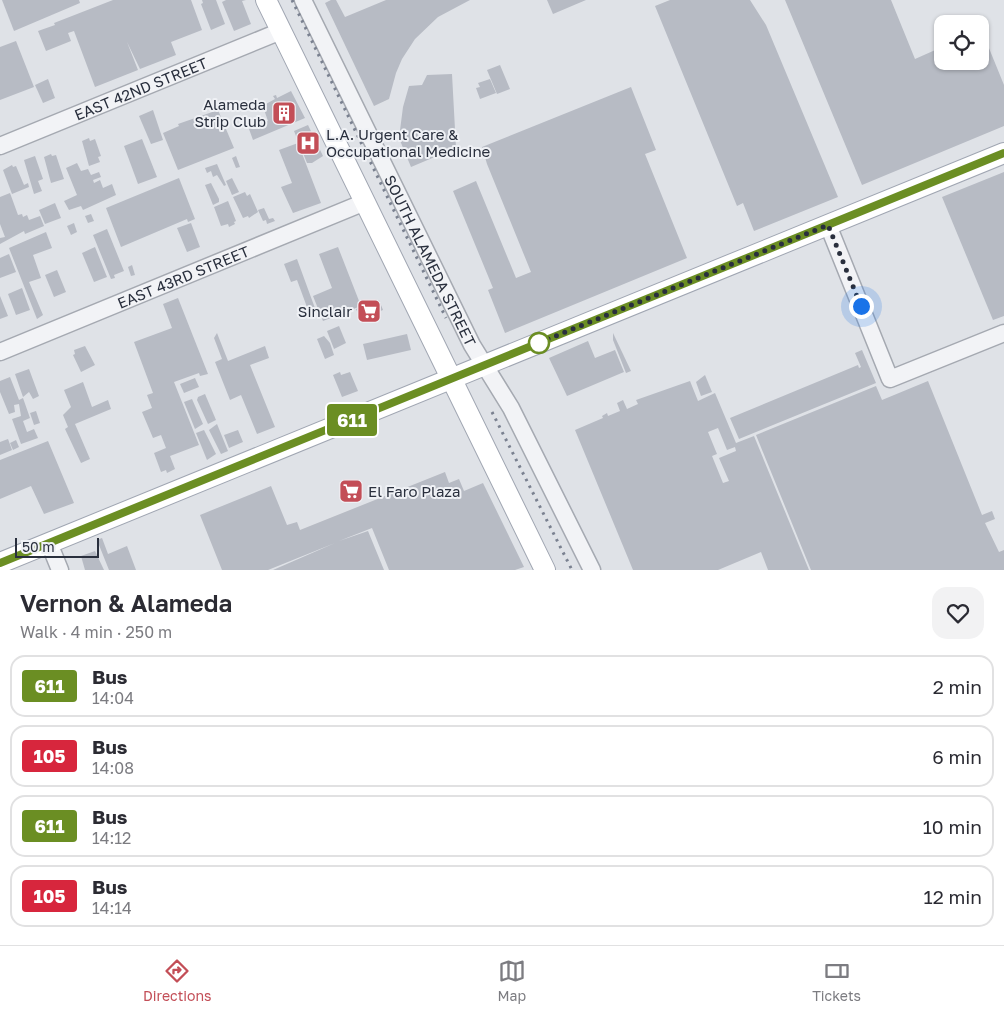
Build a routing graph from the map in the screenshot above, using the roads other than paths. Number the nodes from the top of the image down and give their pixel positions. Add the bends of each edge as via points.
1 (266, 0) edge
2 (303, 0) edge
3 (281, 31) junction
4 (0, 146) edge
5 (1004, 153) edge
6 (365, 202) junction
7 (828, 225) junction
8 (1004, 333) edge
9 (0, 352) edge
10 (485, 365) junction
11 (452, 380) junction
12 (49, 543) junction
13 (0, 563) edge
14 (60, 570) edge
15 (545, 570) edge
16 (592, 570) edge

1 - 3 main road
2 - 10 street, SOUTH ALAMEDA STREET via 472,345
3 - 4 street, EAST 42ND STREET
3 - 6 main road
5 - 7 main road
6 - 9 street, EAST 43RD STREET
6 - 11 main road
7 - 8 street via 890,379
7 - 10 main road
10 - 11 main road
10 - 16 street, SOUTH ALAMEDA STREET via 511,408
11 - 12 main road
11 - 15 main road
12 - 13 main road
12 - 14 street

